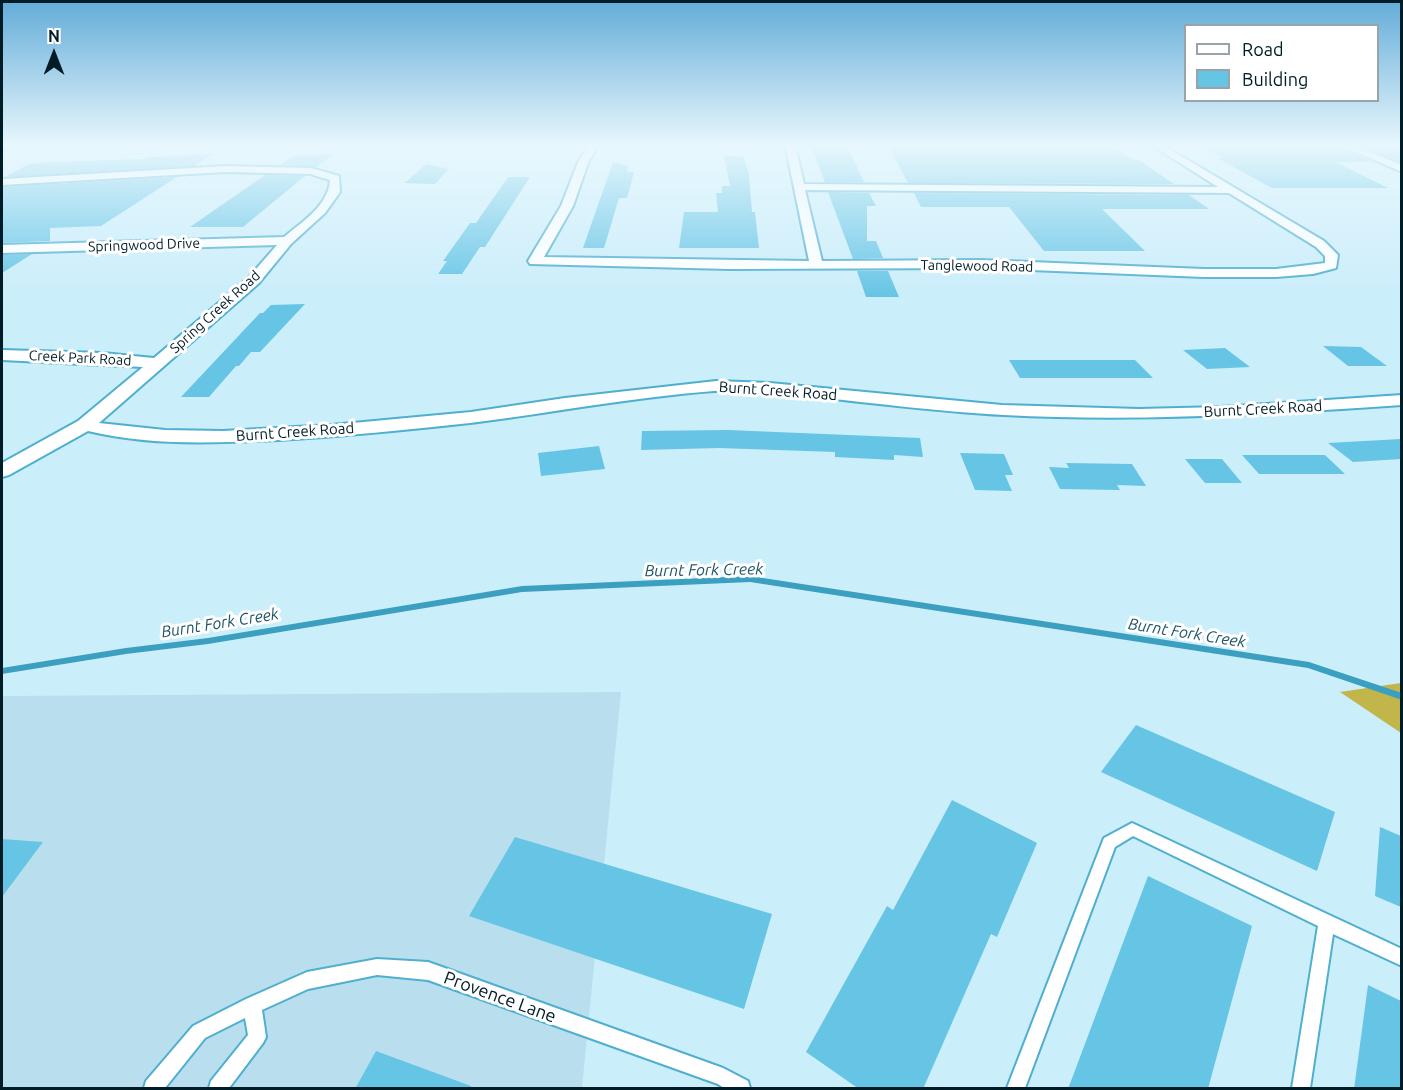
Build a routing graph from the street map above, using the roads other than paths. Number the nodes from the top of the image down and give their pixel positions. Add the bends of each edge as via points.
1 (333, 195) edge
2 (571, 195) edge
3 (800, 195) edge
4 (1239, 195) edge
5 (288, 240) junction
6 (2, 249) edge
7 (816, 265) junction
8 (2, 355) edge
9 (159, 363) junction
10 (1401, 400) edge
11 (85, 425) junction
12 (2, 471) edge
13 (1327, 922) junction
14 (1401, 958) edge
15 (252, 1005) junction
16 (153, 1089) edge
17 (218, 1089) edge
18 (741, 1089) edge
19 (1016, 1089) edge
20 (1301, 1089) edge

1 - 5 street, Spring Creek Road via 321,211
2 - 7 street, Tanglewood Road via 535,261
3 - 7 street
4 - 7 street, Tanglewood Road via 1320,244 1332,255 1331,265 1276,273 1204,273 981,264
5 - 6 street, Springwood Drive
5 - 9 street, Spring Creek Road via 254,280
8 - 9 street, Creek Park Road
9 - 11 street, Spring Creek Road
10 - 11 street, Burnt Creek Road via 1139,414 1002,410 716,386 331,431 165,436
11 - 12 street, Spring Creek Road
13 - 14 lane
13 - 19 lane via 1132,829 1109,843
13 - 20 lane
15 - 16 lane, Provence Lane via 199,1032
15 - 17 lane via 257,1037
15 - 18 lane, Provence Lane via 307,981 377,967 428,971 723,1077

